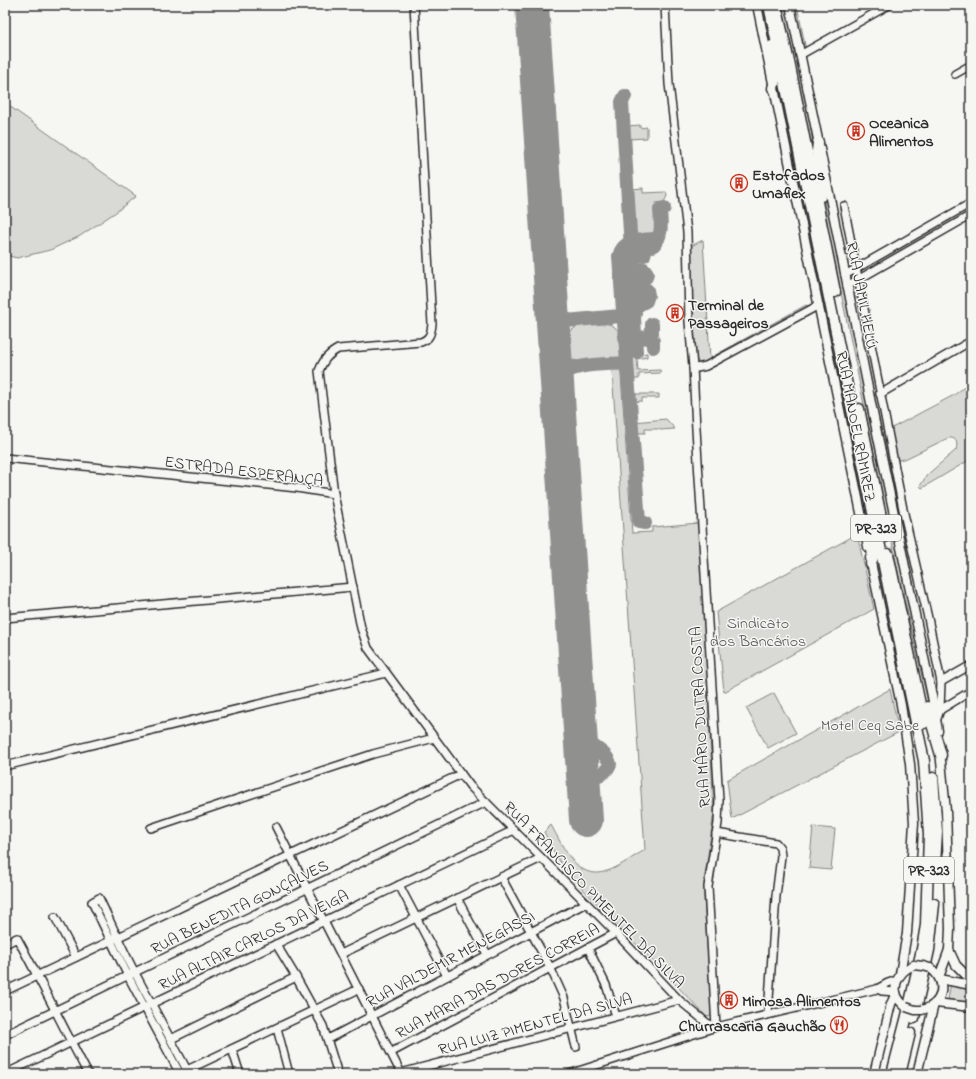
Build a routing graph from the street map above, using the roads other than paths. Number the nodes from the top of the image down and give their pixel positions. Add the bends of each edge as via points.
1 (414, 5) edge
2 (665, 5) edge
3 (757, 5) edge
4 (764, 5) edge
5 (769, 5) edge
6 (776, 5) edge
7 (790, 5) edge
8 (889, 5) edge
9 (800, 55) junction
10 (971, 65) edge
11 (955, 74) dead end
12 (773, 88) junction
13 (818, 142) junction
14 (969, 204) edge
15 (844, 206) dead end
16 (971, 215) edge
17 (822, 230) junction
18 (857, 269) junction
19 (845, 275) junction
20 (858, 279) junction
21 (848, 286) junction
22 (819, 305) junction
23 (971, 341) edge
24 (693, 367) junction
25 (880, 394) junction
26 (5, 458) edge
27 (867, 484) junction
28 (334, 494) junction
29 (872, 564) junction
30 (353, 587) junction
31 (5, 618) edge
32 (971, 665) edge
33 (386, 672) junction
34 (915, 678) junction
35 (941, 682) junction
36 (971, 691) edge
37 (940, 710) junction
38 (936, 721) junction
39 (434, 738) junction
40 (941, 755) junction
41 (5, 766) edge
42 (461, 774) junction
43 (486, 802) junction
44 (276, 827) dead end
45 (151, 828) dead end
46 (514, 830) junction
47 (716, 833) junction
48 (290, 856) junction
49 (541, 858) junction
50 (501, 877) junction
51 (399, 885) junction
52 (307, 888) junction
53 (458, 898) junction
54 (586, 903) junction
55 (56, 917) dead end
56 (416, 918) junction
57 (324, 921) junction
58 (530, 931) junction
59 (616, 933) junction
60 (118, 938) junction
61 (111, 942) junction
62 (5, 944) edge
63 (276, 944) junction
64 (588, 948) junction
65 (949, 950) junction
66 (341, 954) junction
67 (487, 954) junction
68 (76, 957) junction
69 (550, 967) junction
70 (135, 972) junction
71 (38, 976) junction
72 (128, 976) junction
73 (447, 976) junction
74 (296, 977) junction
75 (899, 977) junction
76 (939, 978) junction
77 (971, 980) edge
78 (971, 985) edge
79 (359, 989) junction
80 (877, 989) junction
81 (5, 991) edge
82 (896, 992) junction
83 (679, 1000) junction
84 (152, 1003) junction
85 (935, 1003) junction
86 (971, 1007) edge
87 (145, 1008) junction
88 (315, 1010) junction
89 (54, 1011) junction
90 (768, 1014) junction
91 (373, 1015) junction
92 (616, 1016) junction
93 (716, 1027) junction
94 (277, 1028) junction
95 (571, 1028) junction
96 (5, 1035) edge
97 (171, 1039) junction
98 (328, 1039) junction
99 (71, 1042) junction
100 (576, 1047) dead end
101 (232, 1049) junction
102 (392, 1052) junction
103 (188, 1072) edge
104 (399, 1073) edge
105 (5, 1074) edge
106 (88, 1074) edge
107 (180, 1074) edge
108 (240, 1074) edge
109 (289, 1074) edge
110 (338, 1074) edge
111 (569, 1074) edge
112 (874, 1074) edge
113 (892, 1074) edge
114 (900, 1074) edge
115 (917, 1074) edge

1 - 28 street via 431,333 421,342 338,349 324,360 319,371
2 - 24 street, RUA MÁRIO DUTRA COSTA via 673,127 687,232
3 - 12 main road, RUA MANOEL RAMIREZ
4 - 12 highway via 771,41 775,81
5 - 27 highway, PR-323
6 - 17 highway, PR-323
7 - 9 main road, RUA JAMIL HELÚ
8 - 9 street
9 - 13 main road, RUA JAMIL HELÚ
10 - 11 street
12 - 22 main road, RUA MANOEL RAMIREZ
13 - 17 highway via 824,225
13 - 19 main road, RUA JAMIL HELÚ
14 - 16 street
14 - 18 street
15 - 18 street
16 - 20 street
17 - 34 highway, PR-323
18 - 19 street
18 - 20 street
19 - 21 main road, RUA JAMIL HELÚ
20 - 21 street
20 - 25 street
21 - 38 main road, RUA JAMIL HELÚ
22 - 24 street via 711,363
22 - 29 main road, RUA MANOEL RAMIREZ
23 - 25 street
24 - 47 street, RUA MÁRIO DUTRA COSTA via 719,800
25 - 35 street
26 - 28 street, ESTRADA ESPERANÇA
27 - 29 highway via 865,494
27 - 113 highway, PR-323 via 919,730 924,761 929,835 925,931
28 - 30 street, ESTRADA ESPERANÇA
29 - 75 main road, RUA MANOEL RAMIREZ via 901,705 910,764 914,824 907,933
30 - 31 street
30 - 33 street, ESTRADA ESPERANÇA via 361,628 368,648
32 - 35 street
33 - 39 street, ESTRADA ESPERANÇA
33 - 41 street
34 - 40 highway via 920,683
34 - 114 highway, PR-323 via 930,753 934,796 936,840 933,920 923,978
35 - 37 street
36 - 37 street
37 - 38 street
38 - 40 main road, RUA JAMIL HELÚ
39 - 42 street, ESTRADA ESPERANÇA
39 - 45 street via 373,754
40 - 65 main road, RUA JAMIL HELÚ via 948,849
42 - 43 street, RUA FRANCISCO PIMENTEL DA SILVA
42 - 48 street
43 - 46 street, RUA FRANCISCO PIMENTEL DA SILVA
43 - 52 street, RUA BENEDITA GONÇALVES
44 - 48 street
46 - 49 street, RUA FRANCISCO PIMENTEL DA SILVA
46 - 51 street, RUA ALTAIR CARLOS DA VEIGA
47 - 90 street via 776,843 780,848
47 - 93 street, RUA MÁRIO DUTRA COSTA via 708,887
48 - 52 street
48 - 60 street
49 - 50 street
49 - 54 street, RUA FRANCISCO PIMENTEL DA SILVA
50 - 53 street
50 - 58 street
51 - 56 street
51 - 57 street, RUA ALTAIR CARLOS DA VEIGA
52 - 57 street
52 - 70 street, RUA BENEDITA GONÇALVES
53 - 56 street
53 - 67 street
54 - 58 street, RUA VALDEMIR MENEGASSI
54 - 59 street, RUA FRANCISCO PIMENTEL DA SILVA
55 - 68 street
56 - 66 street
56 - 73 street
57 - 63 street, RUA ALTAIR CARLOS DA VEIGA
57 - 66 street
58 - 67 street, RUA VALDEMIR MENEGASSI
58 - 69 street
59 - 64 street, RUA MARIA DAS DORES CORREIA
59 - 83 street, RUA FRANCISCO PIMENTEL DA SILVA
60 - 61 street
60 - 61 street via 99,898 92,902
60 - 70 street
61 - 68 street
61 - 72 street
62 - 71 street via 17,938
63 - 74 street
63 - 84 street, RUA ALTAIR CARLOS DA VEIGA
64 - 69 street, RUA MARIA DAS DORES CORREIA
64 - 92 street via 606,985
65 - 76 main road
65 - 77 main road via 956,965
66 - 79 street
67 - 73 street, RUA VALDEMIR MENEGASSI
68 - 71 street
69 - 95 street via 564,998
69 - 102 street, RUA MARIA DAS DORES CORREIA
70 - 72 street, RUA BENEDITA GONÇALVES
70 - 84 street
71 - 81 street
71 - 89 street
72 - 87 street
72 - 89 street, RUA BENEDITA GONÇALVES
73 - 91 street, RUA VALDEMIR MENEGASSI
74 - 88 street
74 - 97 street
75 - 76 main road, bridge via 904,970 914,965 930,968
75 - 80 street
75 - 82 main road
76 - 78 main road
76 - 85 main road via 941,992
79 - 88 street
79 - 91 street
80 - 82 street
80 - 90 street
82 - 85 main road, bridge via 906,1007 915,1010 926,1009
82 - 112 main road
83 - 92 street, RUA LUIZ PIMENTEL DA SILVA
83 - 93 street, RUA FRANCISCO PIMENTEL DA SILVA via 707,1023
84 - 87 street, RUA ALTAIR CARLOS DA VEIGA
84 - 97 street
85 - 86 main road
85 - 115 main road
87 - 99 street, RUA ALTAIR CARLOS DA VEIGA
87 - 107 street
88 - 94 street
88 - 98 street
89 - 96 street, RUA BENEDITA GONÇALVES
89 - 99 street
90 - 93 street
91 - 98 street, RUA VALDEMIR MENEGASSI
91 - 102 street
92 - 95 street, RUA LUIZ PIMENTEL DA SILVA
93 - 111 street
94 - 101 street
94 - 109 street
95 - 100 street
95 - 104 street, RUA LUIZ PIMENTEL DA SILVA
97 - 103 street
98 - 110 street
99 - 105 street, RUA ALTAIR CARLOS DA VEIGA
99 - 106 street
101 - 103 street
101 - 108 street
102 - 104 street
103 - 107 street

